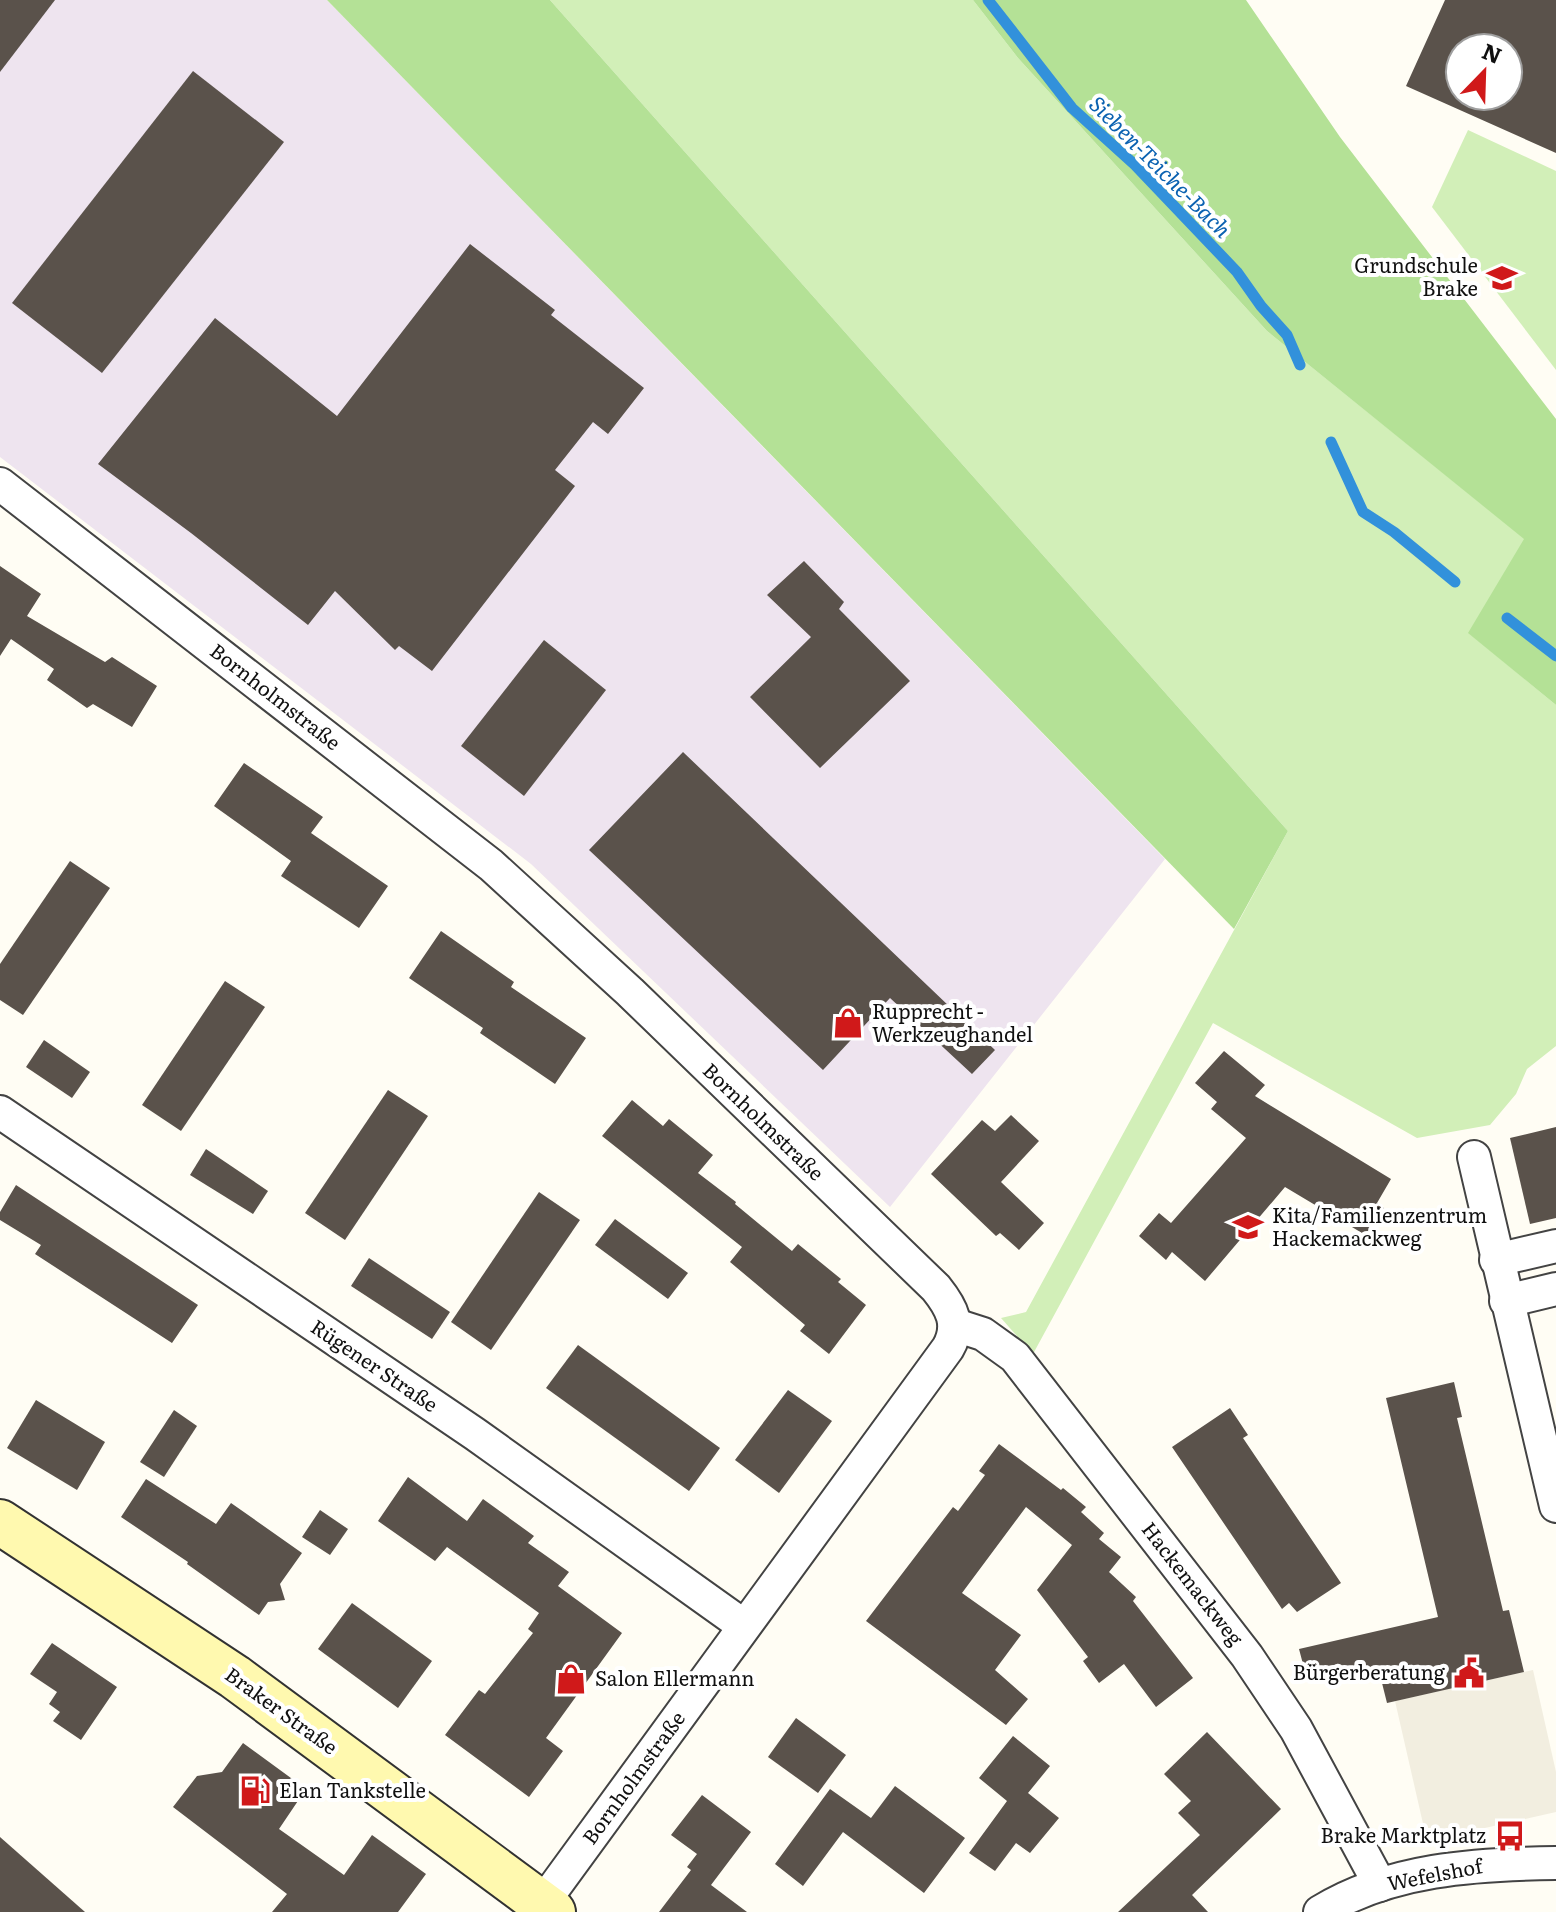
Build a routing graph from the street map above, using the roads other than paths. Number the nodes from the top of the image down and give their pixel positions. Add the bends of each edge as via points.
1 (0, 484) edge
2 (0, 1112) edge
3 (1474, 1157) dead end
4 (1556, 1246) edge
5 (1496, 1260) junction
6 (1556, 1289) edge
7 (1506, 1301) junction
8 (955, 1325) junction
9 (1556, 1506) edge
10 (0, 1522) edge
11 (744, 1626) junction
12 (1556, 1863) edge
13 (1380, 1885) junction
14 (548, 1908) edge
15 (1320, 1912) edge

1 - 8 street, Bornholmstraße via 502,875 936,1288 948,1302
2 - 11 street, Rügener Straße via 475,1434
3 - 5 street
4 - 5 street
5 - 7 street
6 - 7 street
7 - 9 street
8 - 11 street, Bornholmstraße via 948,1348
8 - 13 street, Hackemackweg via 983,1334 1015,1357 1247,1656 1296,1729
10 - 14 main road, Braker Straße via 235,1677
11 - 14 street, Bornholmstraße
12 - 13 street, Wefelshof via 1486,1864
13 - 15 street, Wefelshof

